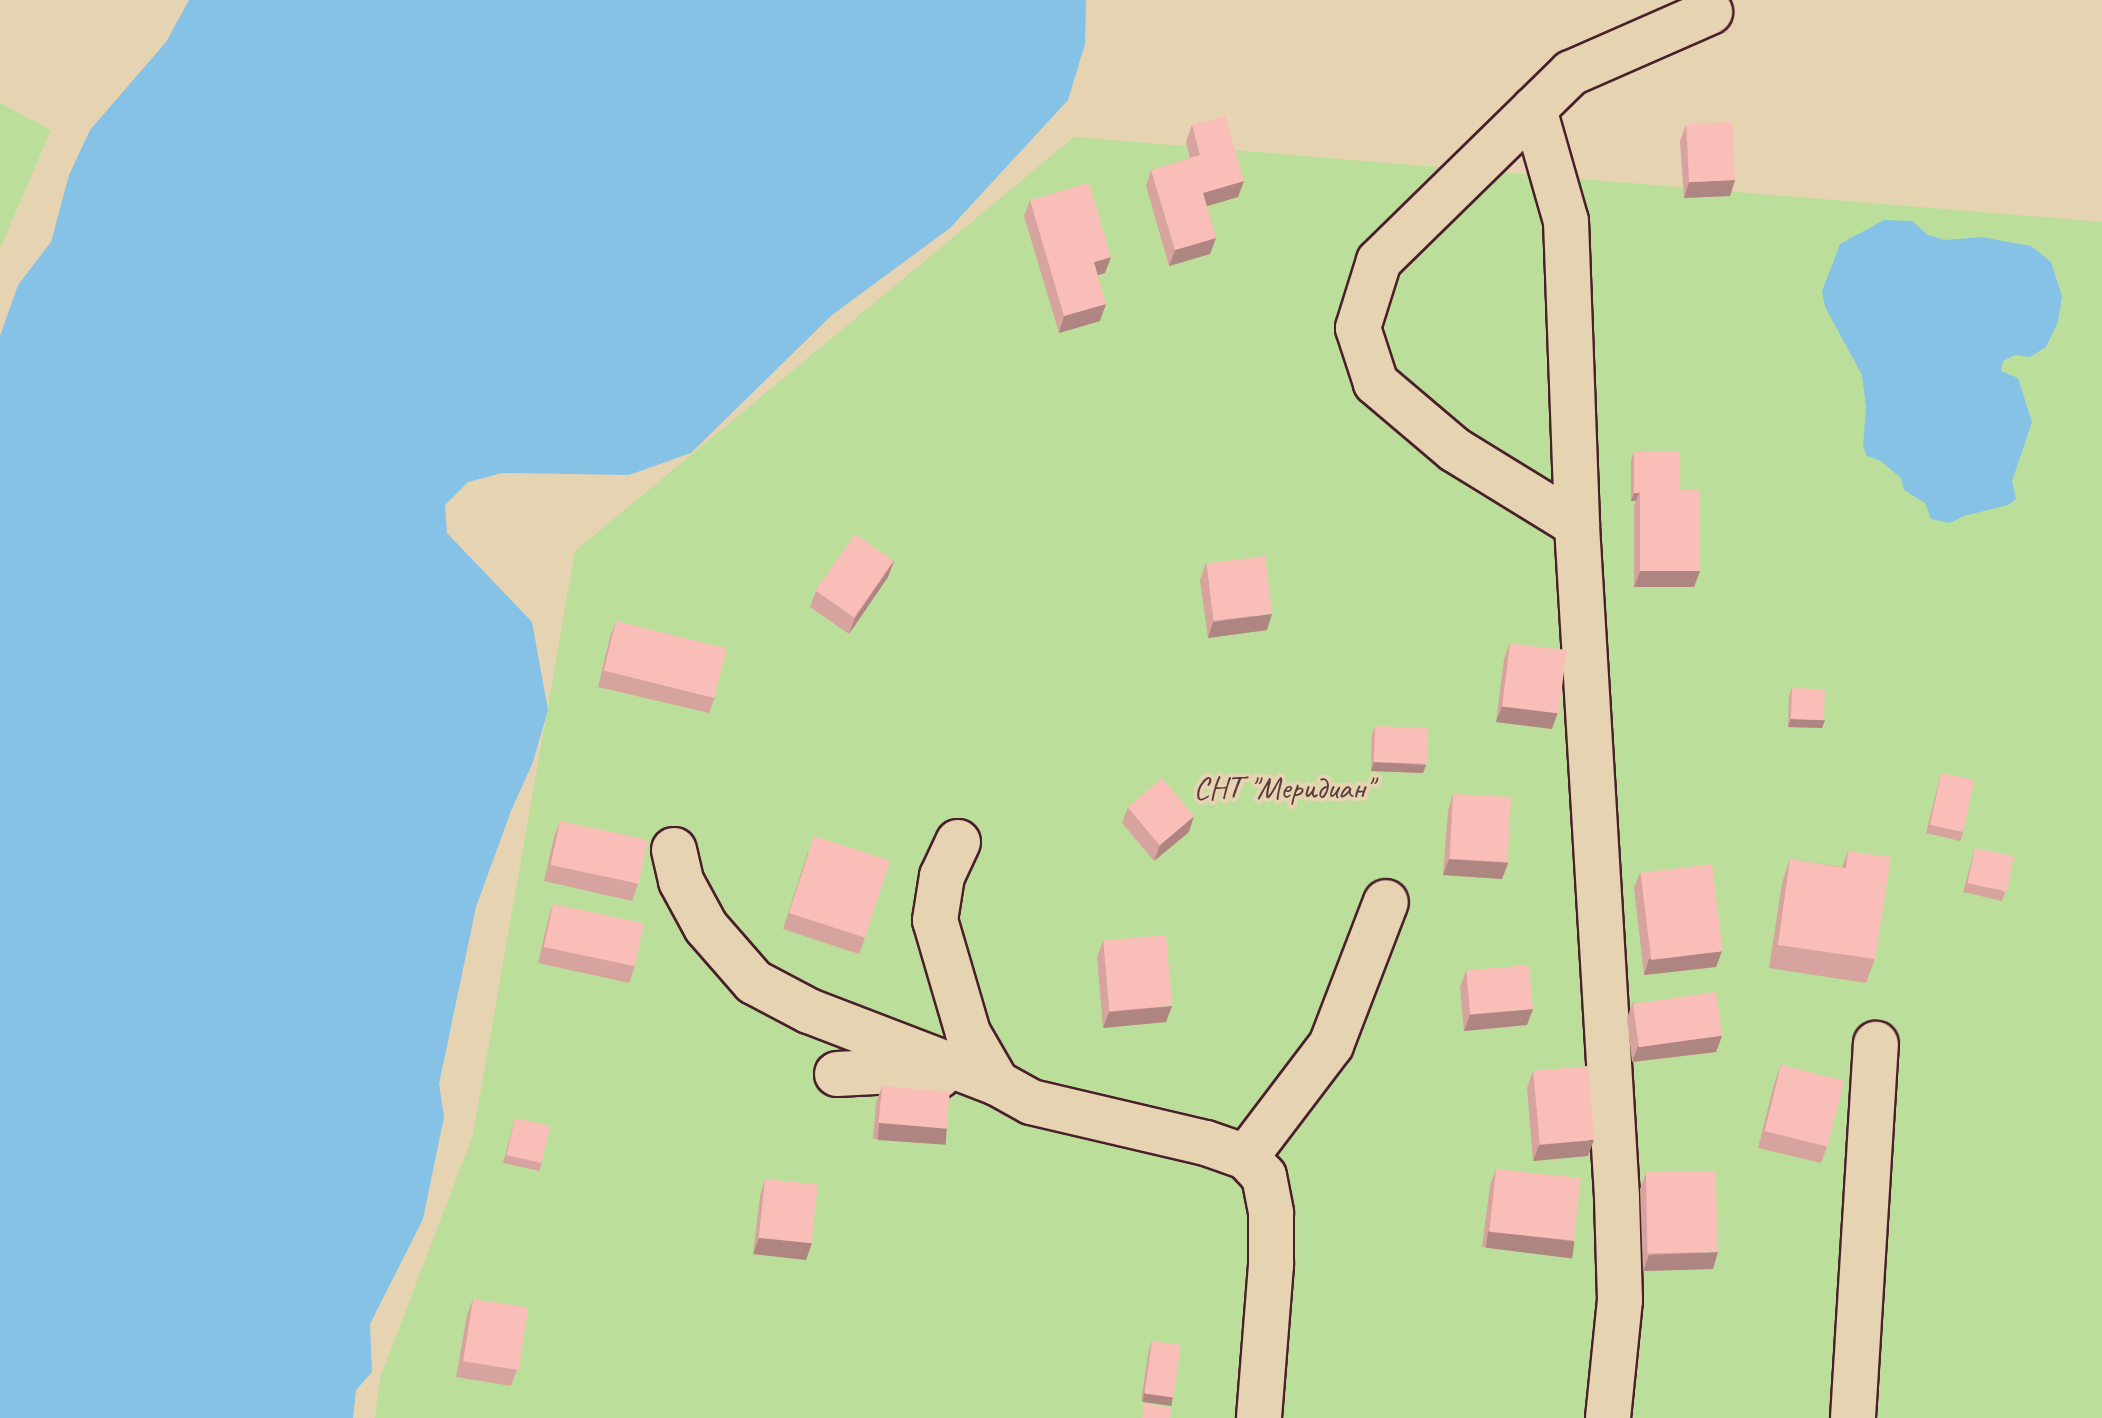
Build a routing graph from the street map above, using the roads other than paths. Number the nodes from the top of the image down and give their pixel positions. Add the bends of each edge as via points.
1 (1710, 12) dead end
2 (1534, 109) junction
3 (1577, 525) junction
4 (958, 842) dead end
5 (674, 850) dead end
6 (1386, 902) dead end
7 (1876, 1044) dead end
8 (837, 1074) dead end
9 (997, 1083) junction
10 (1246, 1157) junction
11 (1259, 1418) edge
12 (1608, 1418) edge
13 (1853, 1418) edge

1 - 2 lane via 1571,73
2 - 3 lane via 1566,221
2 - 3 lane via 1379,261 1358,328 1376,383 1455,450
3 - 12 lane via 1617,1197 1620,1300
4 - 9 lane via 942,876 935,920 968,1033
5 - 9 lane via 681,881 706,927 754,982 809,1011
6 - 10 lane via 1331,1045
7 - 13 lane
8 - 9 lane via 895,1071
9 - 10 lane via 1031,1102
10 - 11 lane via 1264,1176 1271,1213

